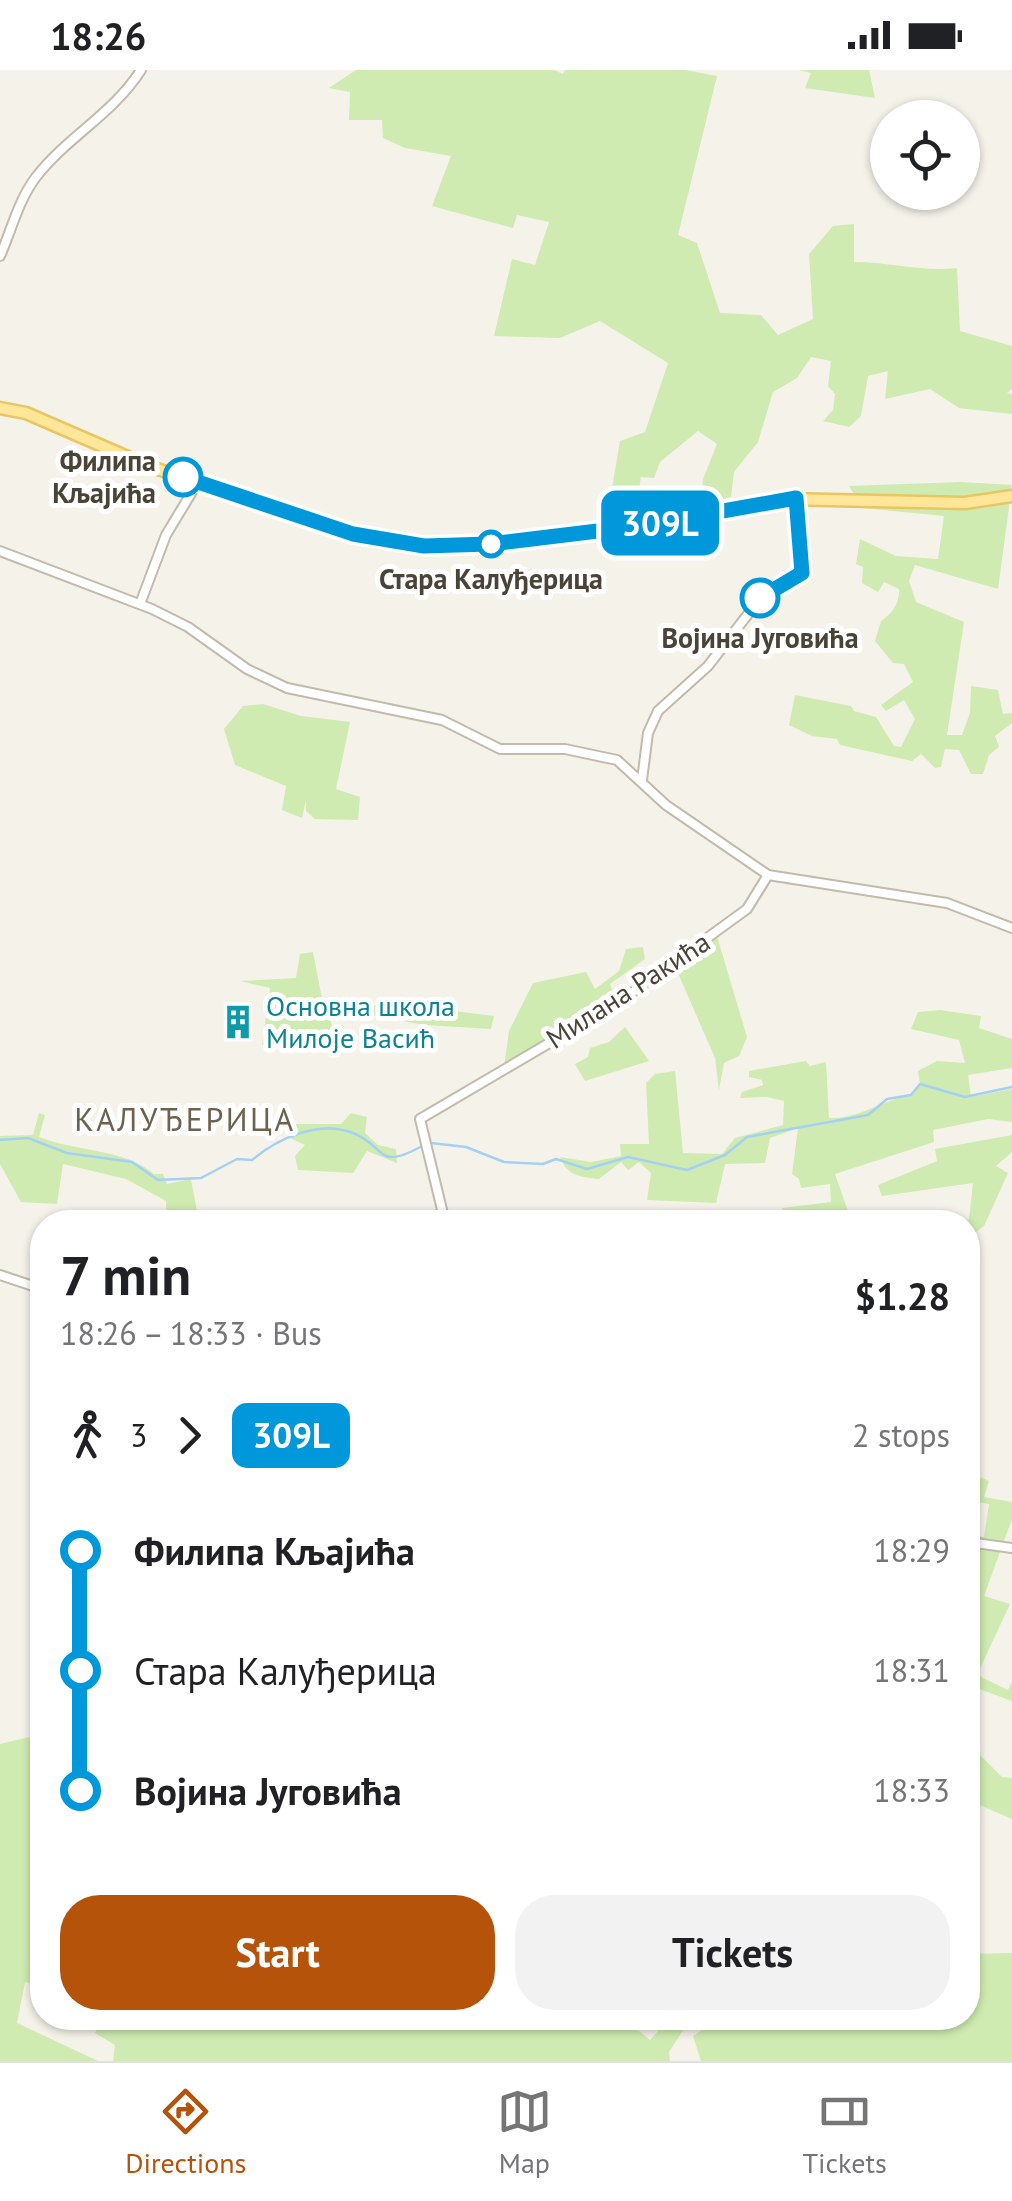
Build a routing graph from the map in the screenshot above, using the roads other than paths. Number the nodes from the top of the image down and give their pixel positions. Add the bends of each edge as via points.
1 (141, 70) edge
2 (0, 256) edge
3 (0, 408) edge
4 (198, 482) junction
5 (1012, 496) edge
6 (796, 498) junction
7 (0, 551) edge
8 (140, 604) junction
9 (642, 780) junction
10 (768, 875) junction
11 (1012, 928) edge
12 (442, 1210) edge
13 (0, 1275) edge
14 (30, 1285) edge
15 (980, 1544) edge
16 (1012, 1548) edge

1 - 2 street via 109,112 36,176
3 - 4 main road
4 - 6 main road via 366,537 424,546 639,526
4 - 8 street via 166,534
5 - 6 main road via 965,503
6 - 9 street via 801,575 762,596 708,666 658,711
7 - 8 street
8 - 9 street via 288,688 442,720 510,751 593,753 623,763
9 - 10 street via 666,806
10 - 11 street via 946,903
10 - 12 street, Милана Ракића via 748,910 611,1008 420,1120
13 - 14 street
15 - 16 street

